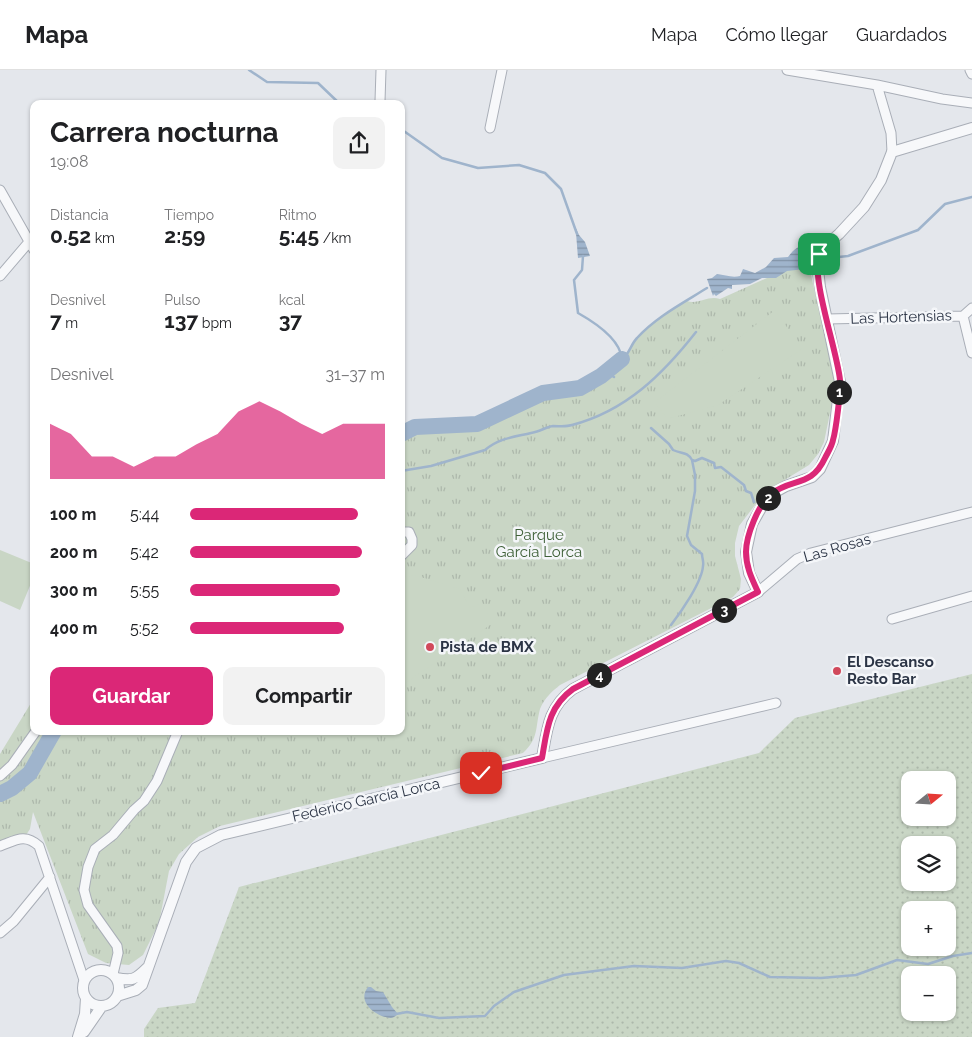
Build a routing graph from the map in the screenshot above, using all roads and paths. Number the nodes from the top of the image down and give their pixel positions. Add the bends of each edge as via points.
1 (381, 70) edge
2 (502, 70) edge
3 (787, 70) edge
4 (970, 70) edge
5 (972, 74) edge
6 (878, 85) junction
7 (380, 100) edge
8 (972, 104) edge
9 (490, 128) dead end
10 (972, 128) edge
11 (892, 152) junction
12 (0, 190) edge
13 (29, 242) joint
14 (0, 276) edge
15 (972, 308) edge
16 (963, 316) junction
17 (827, 319) junction
18 (972, 353) edge
19 (972, 512) edge
20 (405, 532) edge
21 (405, 552) edge
22 (758, 592) junction
23 (972, 596) edge
24 (892, 619) dead end
25 (776, 703) dead end
26 (33, 735) edge
27 (176, 735) edge
28 (542, 758) junction
29 (0, 776) edge
30 (0, 846) edge
31 (50, 877) junction
32 (0, 931) edge
33 (151, 964) junction
34 (114, 976) junction
35 (84, 980) junction
36 (117, 996) junction
37 (86, 998) junction
38 (102, 1006) junction
39 (79, 1037) edge

1 - 7 street
2 - 9 street
3 - 6 street
4 - 5 street
6 - 8 street
6 - 11 street via 891,134
10 - 11 street
11 - 17 street via 881,180 864,207 819,254 820,287
12 - 13 street
13 - 14 street
15 - 16 street, Las Hortensias
16 - 17 street, Las Hortensias
16 - 18 street
17 - 22 street via 840,382 833,441 820,469 812,477 770,495 752,524 746,552 749,573
19 - 22 street, Las Rosas via 811,553 796,559
20 - 21 street via 412,539 412,545
22 - 28 street, Las Rosas via 563,696 549,719
23 - 24 street
25 - 28 street, Federico García Lorca
26 - 29 street
27 - 34 street via 157,781 114,834 95,849 88,867 84,890 88,905 117,946
28 - 33 street, Federico García Lorca via 209,840 196,848 186,862
30 - 31 street via 24,838 32,839 39,846
31 - 32 street via 14,921
31 - 35 street
33 - 34 street, Federico García Lorca via 131,981
33 - 36 street, Federico García Lorca via 142,986
34 - 35 street, Federico García Lorca via 97,970
34 - 36 street via 119,984
35 - 37 street, Federico García Lorca
36 - 38 street, Federico García Lorca via 113,1002
37 - 38 street
37 - 39 street, Federico García Lorca
38 - 39 street, Federico García Lorca

